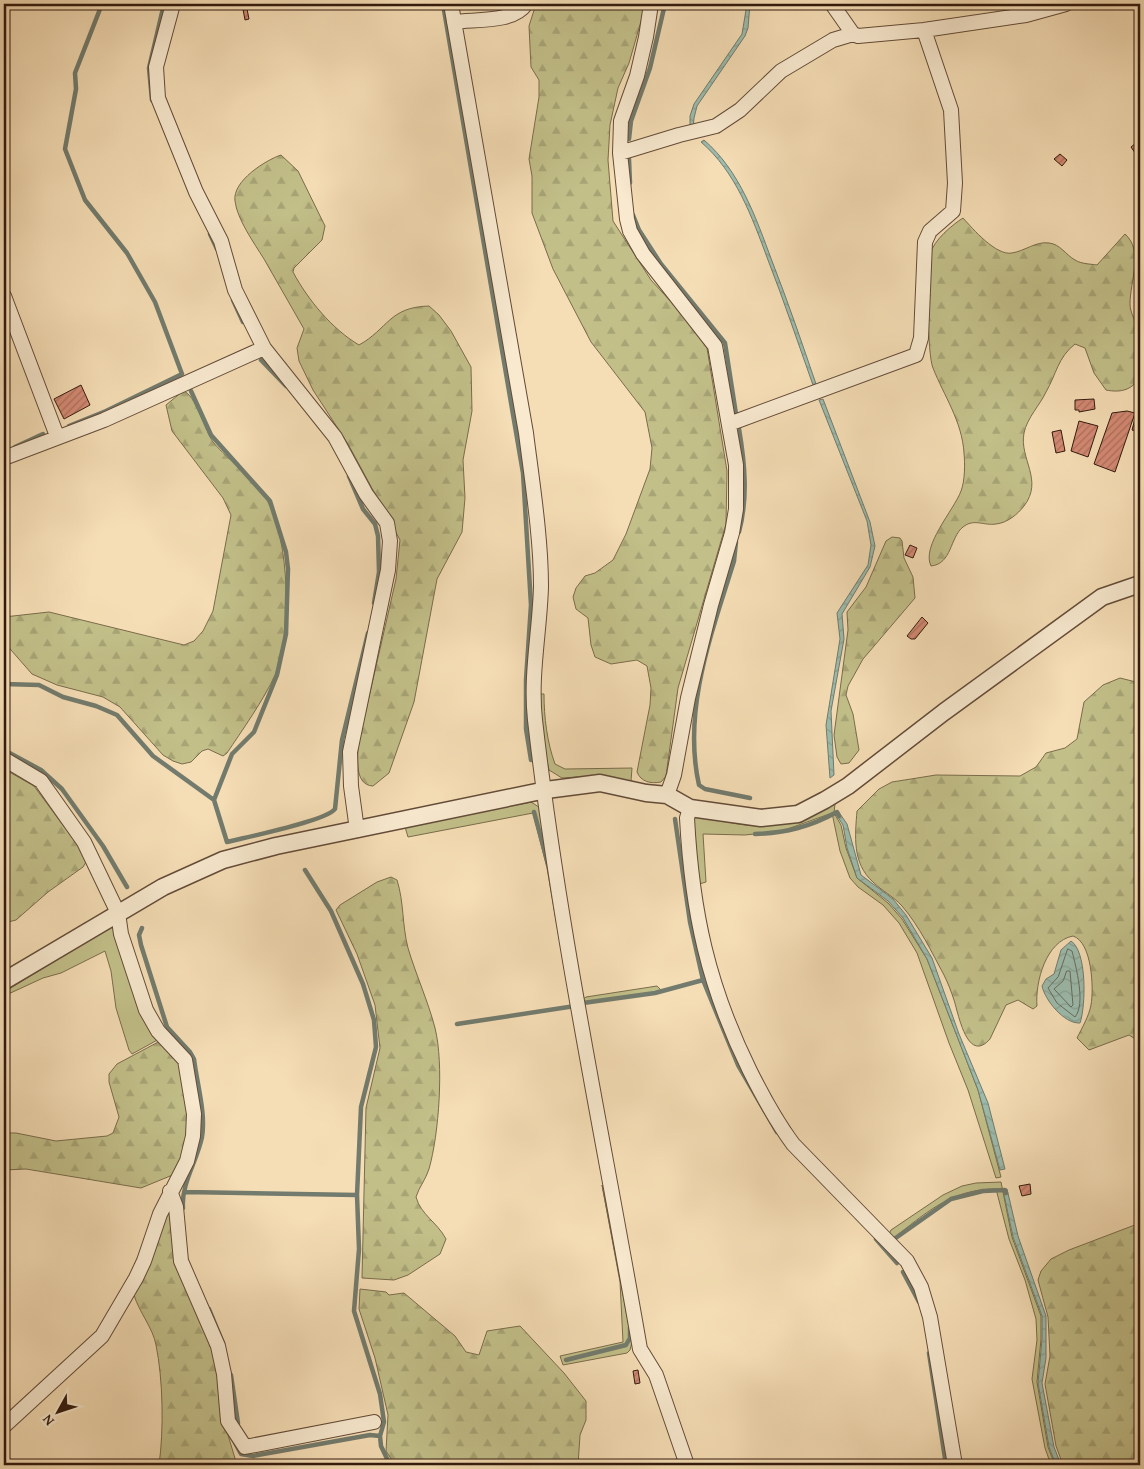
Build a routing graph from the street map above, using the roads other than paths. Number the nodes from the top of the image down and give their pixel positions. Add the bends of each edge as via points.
1 (173, 4) edge
2 (451, 4) edge
3 (526, 4) edge
4 (651, 4) edge
5 (832, 4) edge
6 (1066, 4) edge
7 (454, 22) junction
8 (924, 30) junction
9 (852, 34) junction
10 (620, 153) junction
11 (4, 296) edge
12 (264, 348) junction
13 (729, 424) junction
14 (57, 436) junction
15 (4, 458) edge
16 (1140, 584) edge
17 (4, 758) edge
18 (546, 790) junction
19 (667, 794) junction
20 (690, 808) junction
21 (357, 830) junction
22 (118, 913) junction
23 (4, 981) edge
24 (170, 1191) junction
25 (374, 1422) dead end
26 (4, 1426) edge
27 (687, 1465) edge
28 (955, 1465) edge

1 - 12 street via 156,67 158,98 196,192 221,241 235,290
2 - 7 street
3 - 7 street via 521,11 509,16
4 - 10 street via 636,76 620,121
5 - 9 street
6 - 8 street via 1026,15
7 - 18 street via 532,485 541,585 534,670 535,718
8 - 9 street via 872,36
8 - 13 street via 951,110 956,183 953,211 930,231 925,242 919,352
9 - 10 street via 833,40 780,70 740,110 716,126
10 - 13 street via 624,204 630,231 662,281 715,346
11 - 14 street
12 - 14 street via 104,420
12 - 21 street via 335,437 388,529 388,570 350,752
13 - 19 street via 736,465 736,509 732,533 711,605 688,698 674,776
14 - 15 street
16 - 20 street via 1102,598 825,800 798,814 761,818
17 - 22 street via 28,771 50,790 84,842
18 - 19 street via 600,783
18 - 21 street
18 - 27 street via 562,906 640,1349 656,1375
19 - 20 street
20 - 28 street via 687,818 695,907 722,1010 781,1129 907,1262 921,1287 930,1317
21 - 22 street via 222,860 163,887
22 - 23 street
22 - 24 street via 121,934 146,1010 158,1030 185,1060 192,1094 191,1148 188,1161
24 - 25 street via 176,1207 180,1261 218,1346 228,1421 244,1446
24 - 26 street via 136,1278 102,1336

